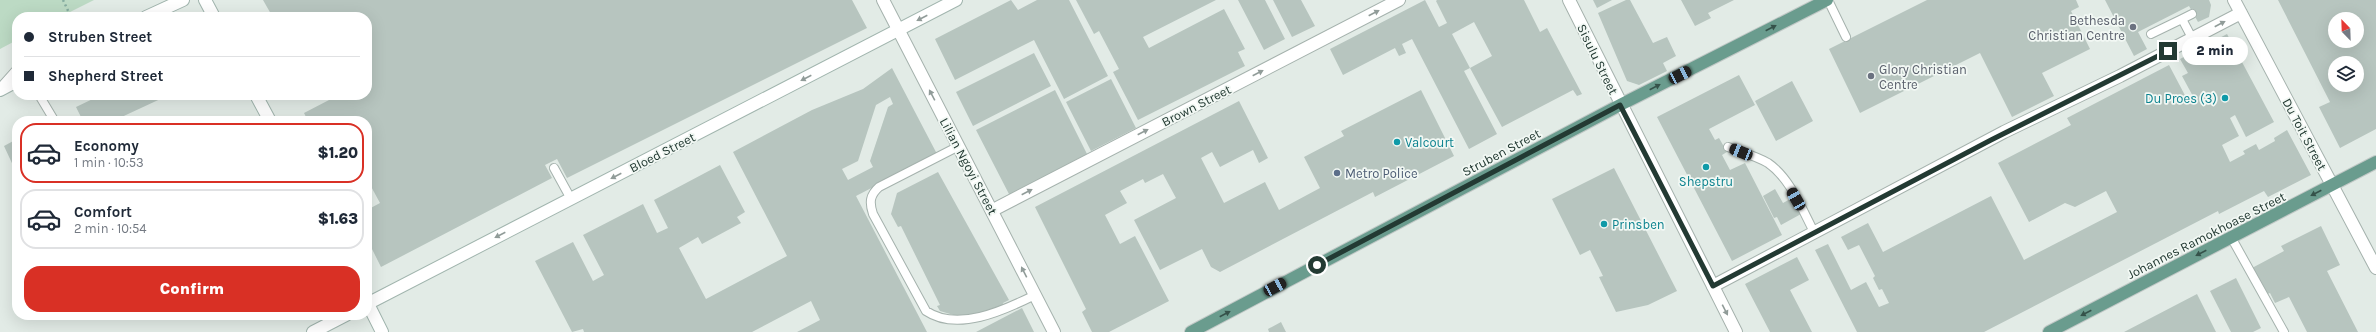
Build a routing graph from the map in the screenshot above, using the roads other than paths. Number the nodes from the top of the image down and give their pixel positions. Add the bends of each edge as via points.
1 (182, 0) edge
2 (205, 0) edge
3 (883, 0) edge
4 (956, 0) edge
5 (1399, 0) edge
6 (1569, 0) edge
7 (1827, 0) edge
8 (2234, 0) edge
9 (157, 12) edge
10 (211, 12) edge
11 (2241, 13) junction
12 (2192, 14) dead end
13 (2182, 19) junction
14 (898, 30) junction
15 (2151, 34) dead end
16 (1846, 37) dead end
17 (2192, 38) junction
18 (12, 75) edge
19 (12, 83) edge
20 (0, 89) edge
21 (42, 100) edge
22 (259, 100) edge
23 (1620, 105) junction
24 (52, 116) edge
25 (267, 116) edge
26 (959, 146) junction
27 (1728, 147) dead end
28 (2376, 162) edge
29 (554, 168) dead end
30 (2332, 185) junction
31 (571, 199) junction
32 (993, 210) junction
33 (1814, 232) junction
34 (2231, 237) junction
35 (2376, 268) edge
36 (1713, 286) junction
37 (1035, 295) junction
38 (372, 300) edge
39 (372, 313) edge
40 (336, 320) edge
41 (313, 332) edge
42 (382, 332) edge
43 (1054, 332) edge
44 (1191, 332) edge
45 (1736, 332) edge
46 (2049, 332) edge
47 (2284, 332) edge

1 - 9 street
2 - 10 street
3 - 14 street, Lilian Ngoyi Street
4 -> 14 street, Bloed Street
32 -> 5 street, Brown Street
6 - 23 street, Sisulu Street
7 - 16 lane
23 -> 7 main road, Struben Street
8 - 11 street, Du Toit Street
17 -> 11 street
11 - 30 street, Du Toit Street
12 - 13 lane
13 - 15 lane
13 - 17 lane
26 -> 14 street, Lilian Ngoyi Street
14 -> 31 street, Bloed Street
17 - 33 street
18 - 20 lane
19 - 20 street
21 - 24 lane
22 - 25 street
23 - 36 street, Sisulu Street
44 -> 23 main road, Struben Street
26 - 32 street, Lilian Ngoyi Street
26 - 37 lane via 872,193 870,200 873,214 926,310 938,321 960,328 974,326
27 - 33 lane via 1767,162 1775,169 1790,188
28 - 30 main road, Johannes Ramokhoase Street
29 - 31 lane
30 -> 34 main road, Johannes Ramokhoase Street
30 - 35 street, Du Toit Street
31 -> 38 street, Bloed Street
37 -> 32 street, Lilian Ngoyi Street
33 - 36 street
34 -> 46 main road, Johannes Ramokhoase Street
34 - 47 lane
36 -> 45 street, Sisulu Street
37 - 43 street, Lilian Ngoyi Street
39 - 42 street
40 - 41 street

